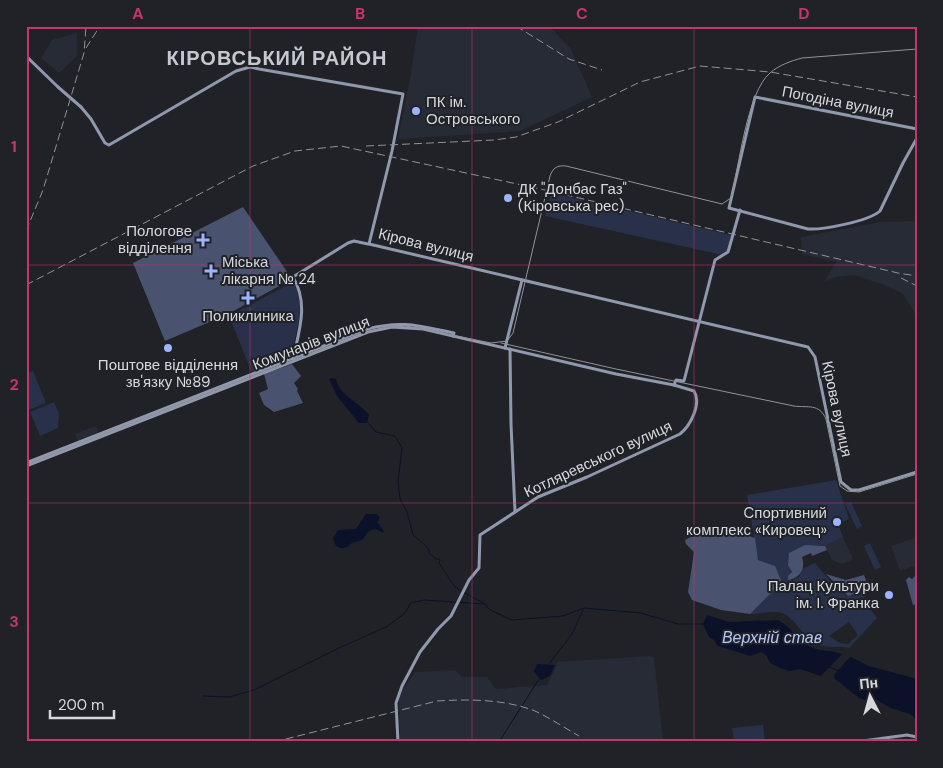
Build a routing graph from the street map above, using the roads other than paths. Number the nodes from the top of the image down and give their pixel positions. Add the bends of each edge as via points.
1 (26, 56) edge
2 (917, 130) edge
3 (917, 138) edge
4 (740, 210) junction
5 (369, 244) junction
6 (522, 280) junction
7 (698, 321) junction
8 (505, 348) junction
9 (510, 349) junction
10 (293, 361) junction
11 (674, 385) junction
12 (26, 465) edge
13 (917, 472) edge
14 (516, 512) junction
15 (917, 737) edge
16 (398, 742) edge
17 (855, 742) edge

1 - 5 street, Кірова вулиця, bridge via 81,107 109,145 243,68 259,68 403,94
2 - 4 street, Погодіна вулиця via 755,97 729,208
3 - 4 street via 876,214 808,229
4 - 7 street via 728,252 715,260
5 - 6 street, Кірова вулиця
5 - 10 street via 348,243 293,277 299,290 302,312
6 - 7 street, Кірова вулиця
6 - 8 street
7 - 11 street via 684,381 676,380
7 - 13 street, Кірова вулиця via 804,345 812,350 841,482 845,486 859,490
8 - 9 street, Комунарів вулиця
8 - 10 street, Комунарів вулиця via 406,327 380,329
9 - 11 street, Комунарів вулиця
9 - 14 street
10 - 12 street, Комунарів вулиця
11 - 14 street, Котляревського вулиця via 691,389 697,398 692,419 685,430 634,456 538,497
14 - 16 street, Котляревського вулиця via 480,535 480,568 468,580 451,616 420,652 402,686 397,698
15 - 17 street via 907,735

